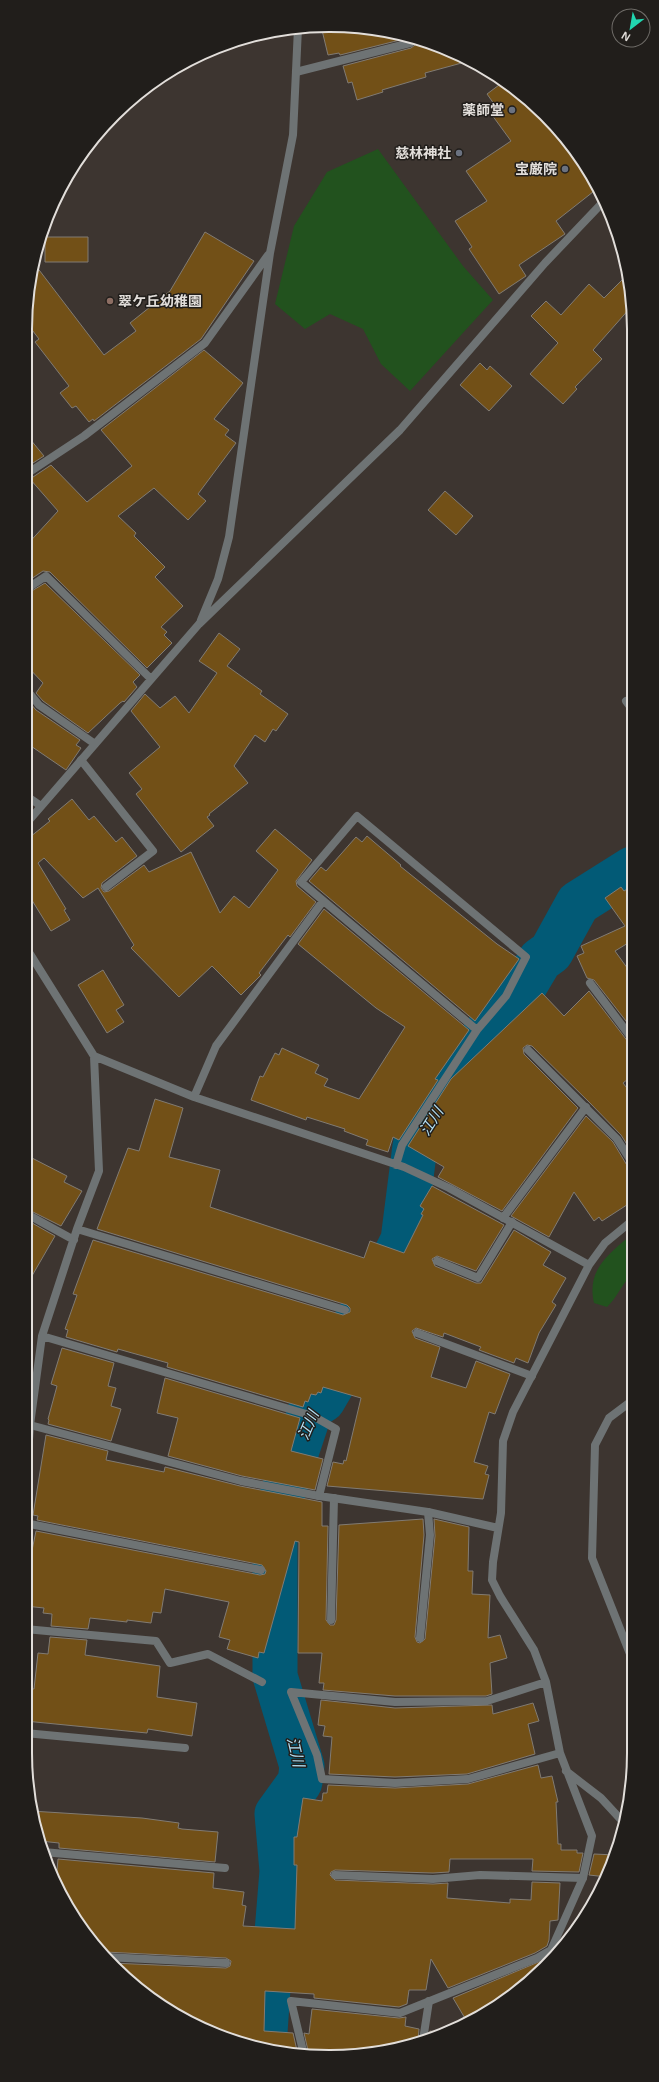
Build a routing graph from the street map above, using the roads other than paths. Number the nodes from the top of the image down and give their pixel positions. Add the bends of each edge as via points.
1 (298, 34) edge
2 (410, 43) edge
3 (296, 72) junction
4 (599, 206) edge
5 (270, 253) junction
6 (32, 470) edge
7 (32, 585) edge
8 (199, 624) junction
9 (151, 679) junction
10 (32, 697) edge
11 (94, 744) junction
12 (81, 760) junction
13 (32, 800) edge
14 (41, 806) junction
15 (32, 817) edge
16 (106, 887) dead end
17 (323, 901) junction
18 (32, 957) edge
19 (590, 983) dead end
20 (477, 1030) junction
21 (627, 1032) edge
22 (528, 1050) dead end
23 (94, 1056) junction
24 (194, 1098) junction
25 (586, 1107) junction
26 (627, 1155) edge
27 (396, 1165) junction
28 (32, 1216) edge
29 (503, 1218) junction
30 (512, 1222) junction
31 (627, 1225) edge
32 (77, 1229) junction
33 (74, 1240) junction
34 (438, 1261) dead end
35 (589, 1265) junction
36 (345, 1310) dead end
37 (417, 1333) dead end
38 (42, 1336) junction
39 (532, 1376) junction
40 (32, 1390) edge
41 (627, 1404) edge
42 (32, 1426) edge
43 (319, 1496) junction
44 (334, 1498) junction
45 (428, 1512) junction
46 (32, 1524) edge
47 (498, 1528) junction
48 (261, 1570) dead end
49 (331, 1620) dead end
50 (32, 1630) edge
51 (420, 1638) dead end
52 (627, 1646) edge
53 (262, 1682) dead end
54 (546, 1682) junction
55 (32, 1735) edge
56 (185, 1748) dead end
57 (560, 1753) junction
58 (566, 1770) junction
59 (619, 1818) edge
60 (50, 1853) edge
61 (225, 1868) dead end
62 (335, 1875) dead end
63 (583, 1878) junction
64 (556, 1946) edge
65 (548, 1955) edge
66 (114, 1958) edge
67 (226, 1964) dead end
68 (430, 2000) junction
69 (424, 2034) edge
70 (302, 2048) edge

1 - 3 street
2 - 3 street
3 - 5 street via 293,135
4 - 8 street via 545,263 400,430
5 - 6 street via 205,343 84,436
5 - 8 street via 229,537 218,579
7 - 9 street via 46,576
8 - 9 street
9 - 11 street
10 - 11 street via 38,705
11 - 12 street
12 - 14 street
12 - 16 street via 153,851
13 - 14 street
14 - 15 street
17 - 20 street
17 - 20 street via 300,882 357,816 526,957 506,996
17 - 24 street via 216,1046
18 - 23 street
19 - 21 street
20 - 27 street via 402,1145
22 - 25 street
23 - 24 street
23 - 32 street via 99,1171
24 - 27 street
25 - 26 street via 617,1139
25 - 29 street
27 - 29 street via 449,1188
28 - 33 street
29 - 30 street
30 - 34 street via 478,1278
30 - 35 street
31 - 35 street via 605,1242
32 - 33 street
32 - 36 street
33 - 38 street
35 - 39 street
37 - 39 street
38 - 40 street
38 - 43 street via 313,1416 336,1429
39 - 47 street via 513,1412 503,1441 501,1513
41 - 52 street via 609,1418 595,1445 592,1558
42 - 43 street via 241,1481
43 - 44 street
44 - 45 street
44 - 49 street
45 - 47 street
45 - 51 street via 430,1535
46 - 48 street
47 - 54 street via 492,1580 534,1650
50 - 53 street via 156,1641 170,1664 208,1654
54 - 57 street
54 - 57 street via 487,1701 395,1702 290,1692 317,1755 322,1779 395,1784 468,1779
55 - 56 street
57 - 58 street
58 - 59 street via 601,1798
58 - 63 street via 592,1836
60 - 61 street
62 - 63 street
63 - 64 street
65 - 68 street
66 - 67 street
68 - 69 street
68 - 70 street via 400,2014 291,2001

